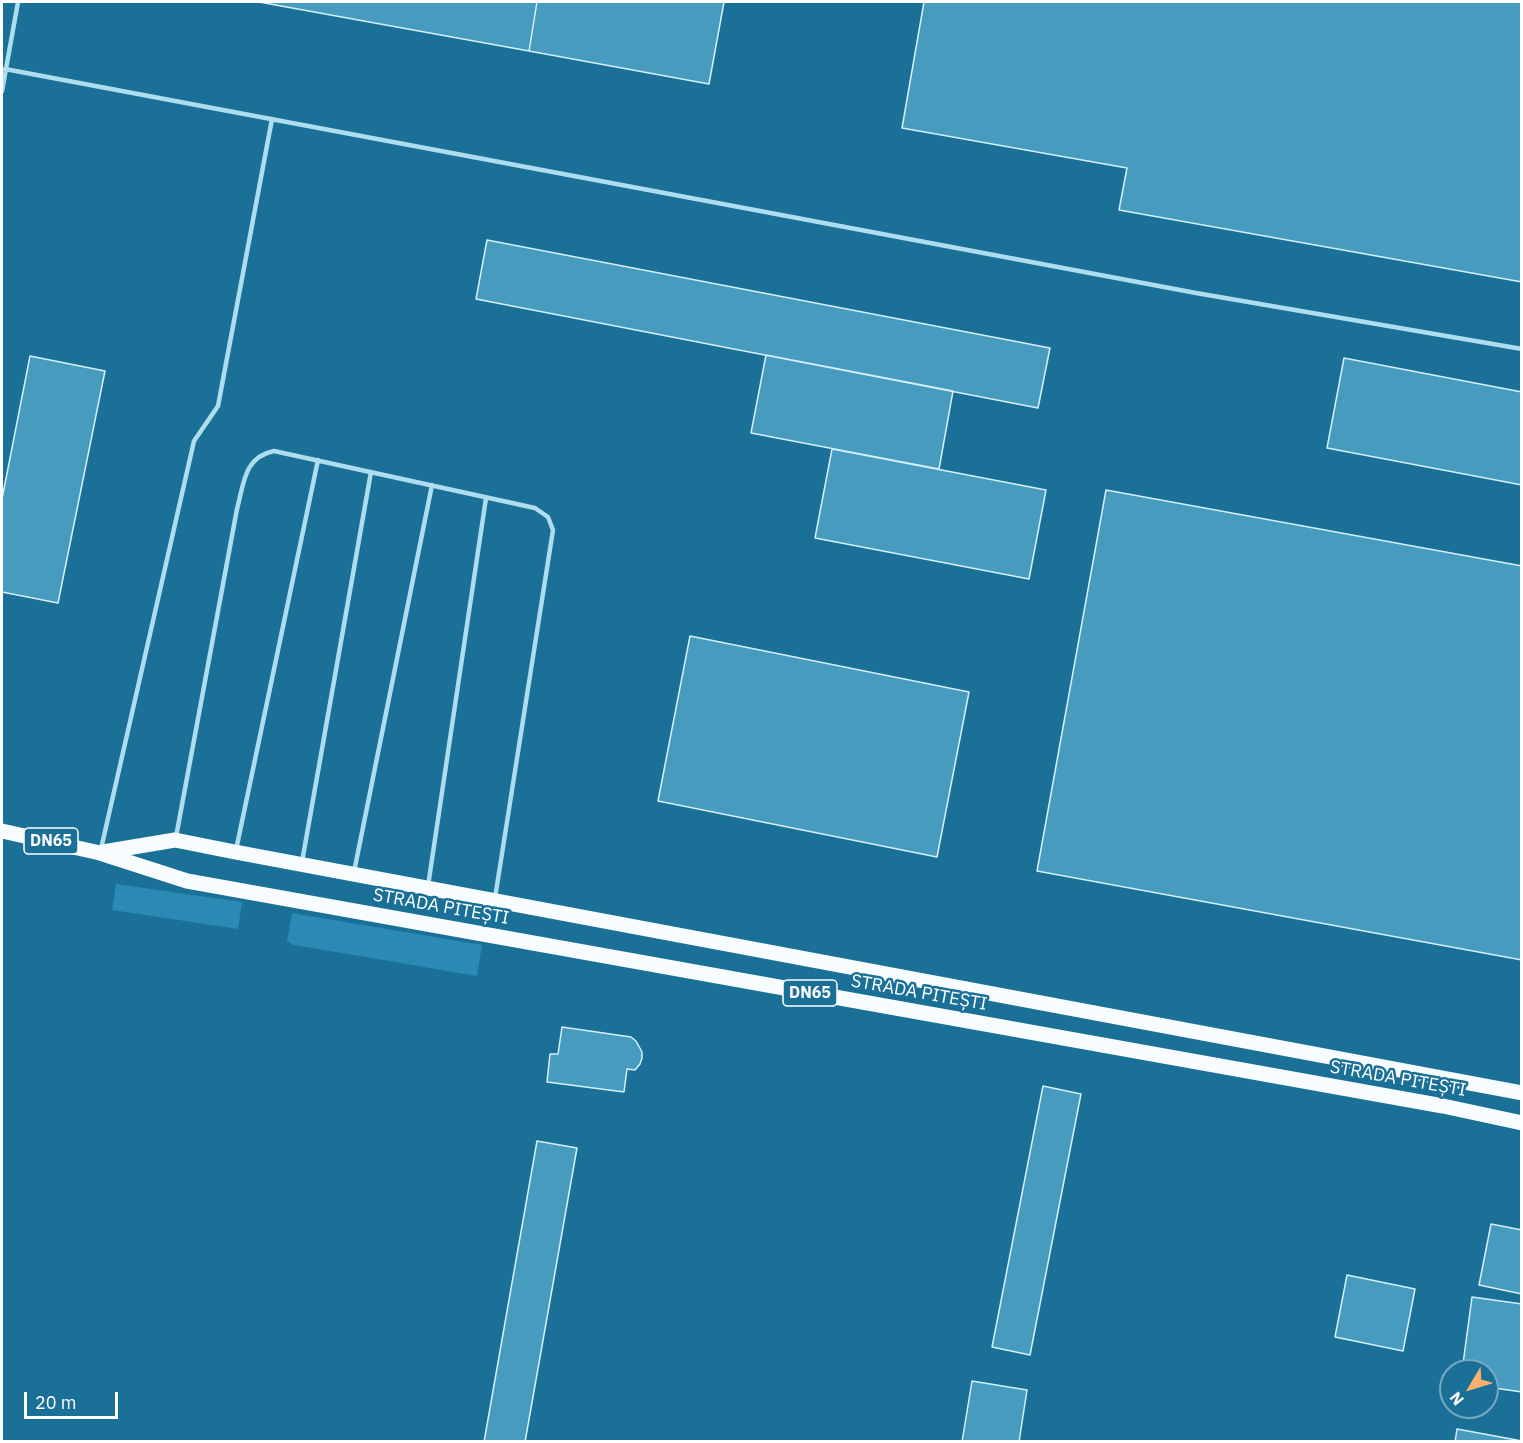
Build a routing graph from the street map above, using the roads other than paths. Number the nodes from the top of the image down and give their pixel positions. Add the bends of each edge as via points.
1 (18, 2) edge
2 (6, 69) junction
3 (2, 91) edge
4 (273, 119) junction
5 (1521, 349) edge
6 (318, 460) junction
7 (370, 472) junction
8 (432, 485) junction
9 (486, 498) junction
10 (2, 831) edge
11 (175, 840) junction
12 (235, 852) junction
13 (100, 853) junction
14 (302, 865) junction
15 (353, 874) junction
16 (427, 888) junction
17 (495, 901) junction
18 (1521, 1093) edge
19 (1521, 1123) edge

1 - 2 lane
2 - 3 lane
2 - 4 lane
4 - 5 lane via 1184,291
4 - 13 lane via 218,406 194,441
6 - 7 lane
6 - 11 lane via 274,451 260,456 248,469 237,509
6 - 12 lane
7 - 8 lane
7 - 14 lane
8 - 9 lane
8 - 15 lane
9 - 16 lane
9 - 17 lane via 535,508 548,517 553,530
10 - 13 main road, STRADA PITEȘTI / DN65
11 - 12 main road, STRADA PITEȘTI / DN65
11 - 13 main road, STRADA PITEȘTI / DN65
12 - 14 main road, STRADA PITEȘTI / DN65
13 - 19 main road, STRADA PITEȘTI / DN65 via 187,881
14 - 15 main road, STRADA PITEȘTI / DN65
15 - 16 main road, STRADA PITEȘTI / DN65
16 - 17 main road, STRADA PITEȘTI / DN65
17 - 18 main road, STRADA PITEȘTI / DN65

